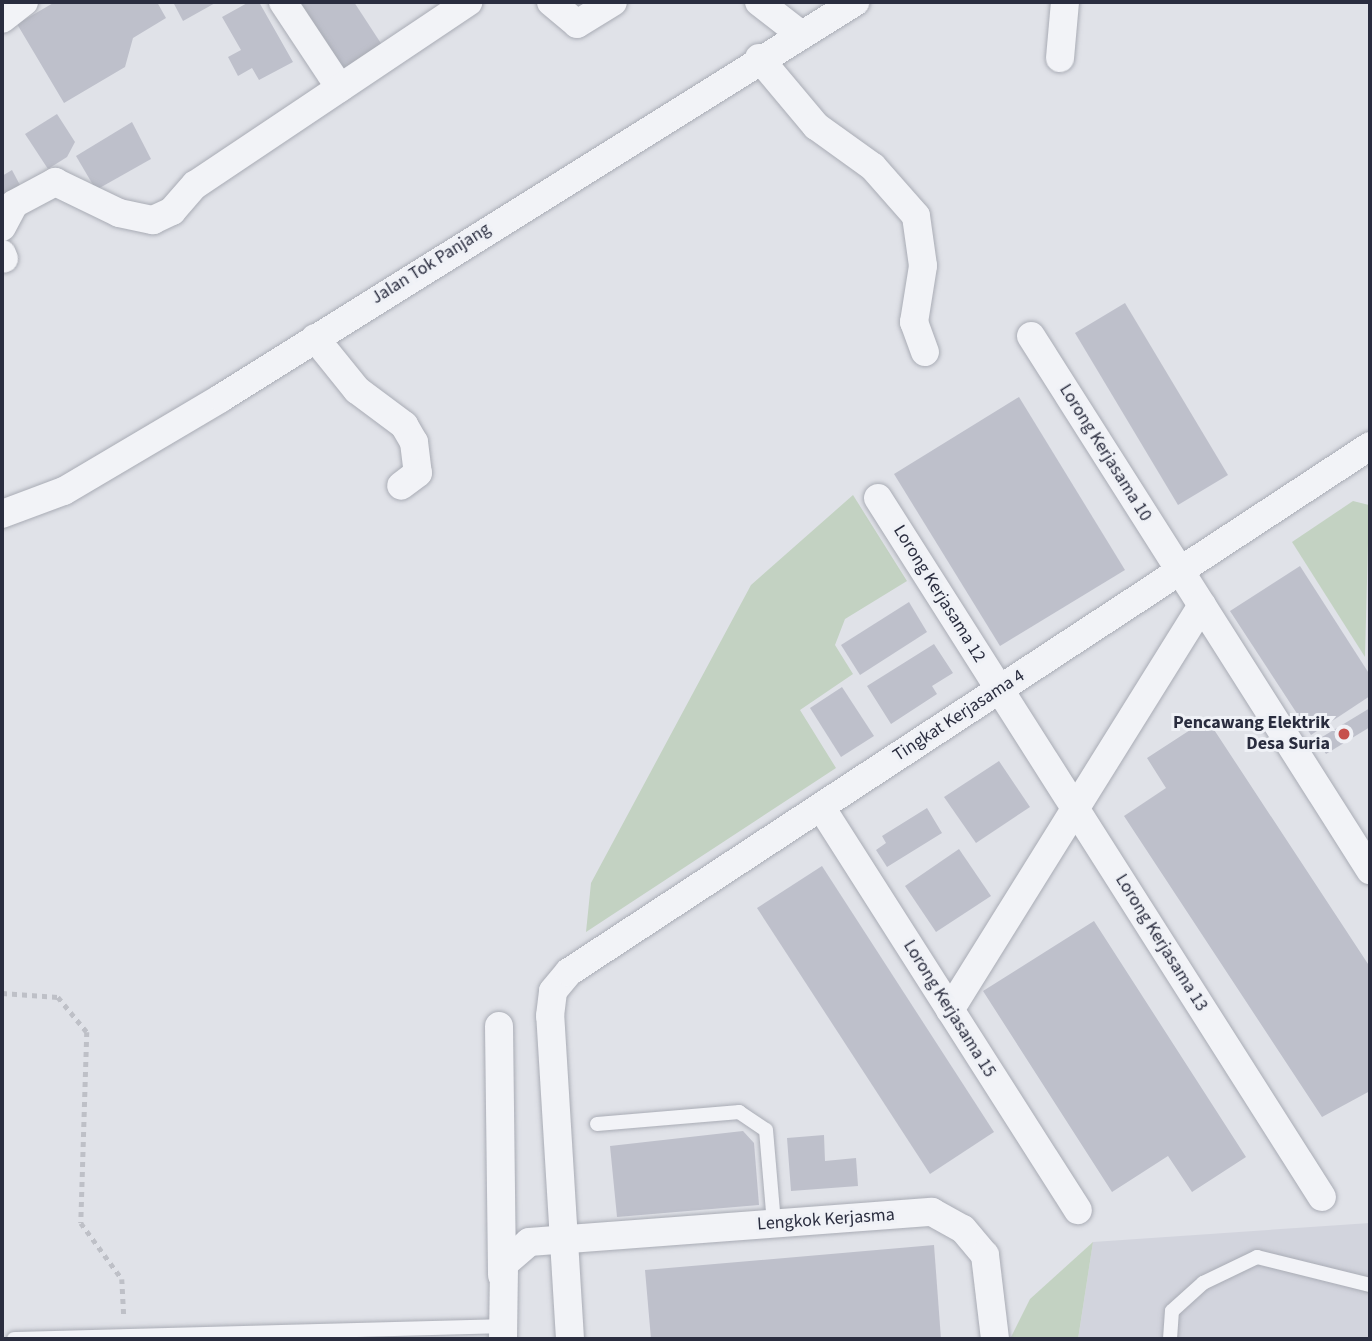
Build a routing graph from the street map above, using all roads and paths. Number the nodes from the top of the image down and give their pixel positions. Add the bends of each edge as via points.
1 (24, 2) edge
2 (283, 2) edge
3 (468, 2) edge
4 (551, 2) edge
5 (613, 2) edge
6 (759, 2) edge
7 (855, 2) edge
8 (1065, 2) edge
9 (2, 19) edge
10 (799, 33) junction
11 (759, 58) junction
12 (1060, 58) dead end
13 (340, 88) junction
14 (2, 227) edge
15 (1031, 336) dead end
16 (315, 338) junction
17 (925, 352) dead end
18 (1370, 446) edge
19 (401, 486) dead end
20 (878, 498) dead end
21 (2, 514) edge
22 (1180, 571) junction
23 (1202, 605) junction
24 (1000, 689) junction
25 (821, 807) junction
26 (1076, 810) junction
27 (1370, 870) edge
28 (2, 993) edge
29 (950, 1010) junction
30 (499, 1026) dead end
31 (597, 1124) dead end
32 (1322, 1197) dead end
33 (1078, 1210) dead end
34 (774, 1224) junction
35 (566, 1240) junction
36 (502, 1275) junction
37 (1370, 1285) edge
38 (502, 1333) edge
39 (125, 1335) junction
40 (15, 1339) edge
41 (570, 1339) edge
42 (995, 1339) edge
43 (1170, 1339) edge

1 - 9 street
2 - 13 street
3 - 13 street
4 - 5 street via 577,24
6 - 10 street
7 - 10 street, Jalan Tok Panjang
8 - 12 street
10 - 11 street, Jalan Tok Panjang
11 - 16 street, Jalan Tok Panjang
11 - 17 street via 816,126 873,167 916,216 923,266 914,321
13 - 14 street via 153,220 119,212 55,182 14,204
15 - 22 street, Lorong Kerjasama 10
16 - 19 street via 356,390 404,425 414,442 418,473
16 - 21 street, Jalan Tok Panjang via 64,491
18 - 22 street, Tingkat Kerjasama 4
20 - 24 street, Lorong Kerjasama 12
22 - 23 street, Lorong Kerjasama 10
22 - 24 street, Tingkat Kerjasama 4
23 - 26 street
23 - 27 street, Lorong Kerjasama 10
24 - 25 street, Tingkat Kerjasama 4
24 - 26 street, Lorong Kerjasama 13
25 - 29 street, Lorong Kerjasama 15
25 - 35 street, Tingkat Kerjasama 4 via 569,972 553,991
26 - 29 street
26 - 32 street, Lorong Kerjasama 13
28 - 39 path via 58,997 88,1032 81,1223 122,1279
29 - 33 street, Lorong Kerjasama 15
30 - 36 street
31 - 34 lane via 739,1112 766,1130
34 - 35 street, Lengkok Kerjasma
34 - 42 street, Lengkok Kerjasma via 932,1212 949,1219 985,1255
35 - 36 street, Lengkok Kerjasma via 529,1242 514,1252
35 - 41 street
36 - 38 street
37 - 43 lane via 1257,1257 1203,1283 1171,1311
38 - 39 lane
39 - 40 lane

